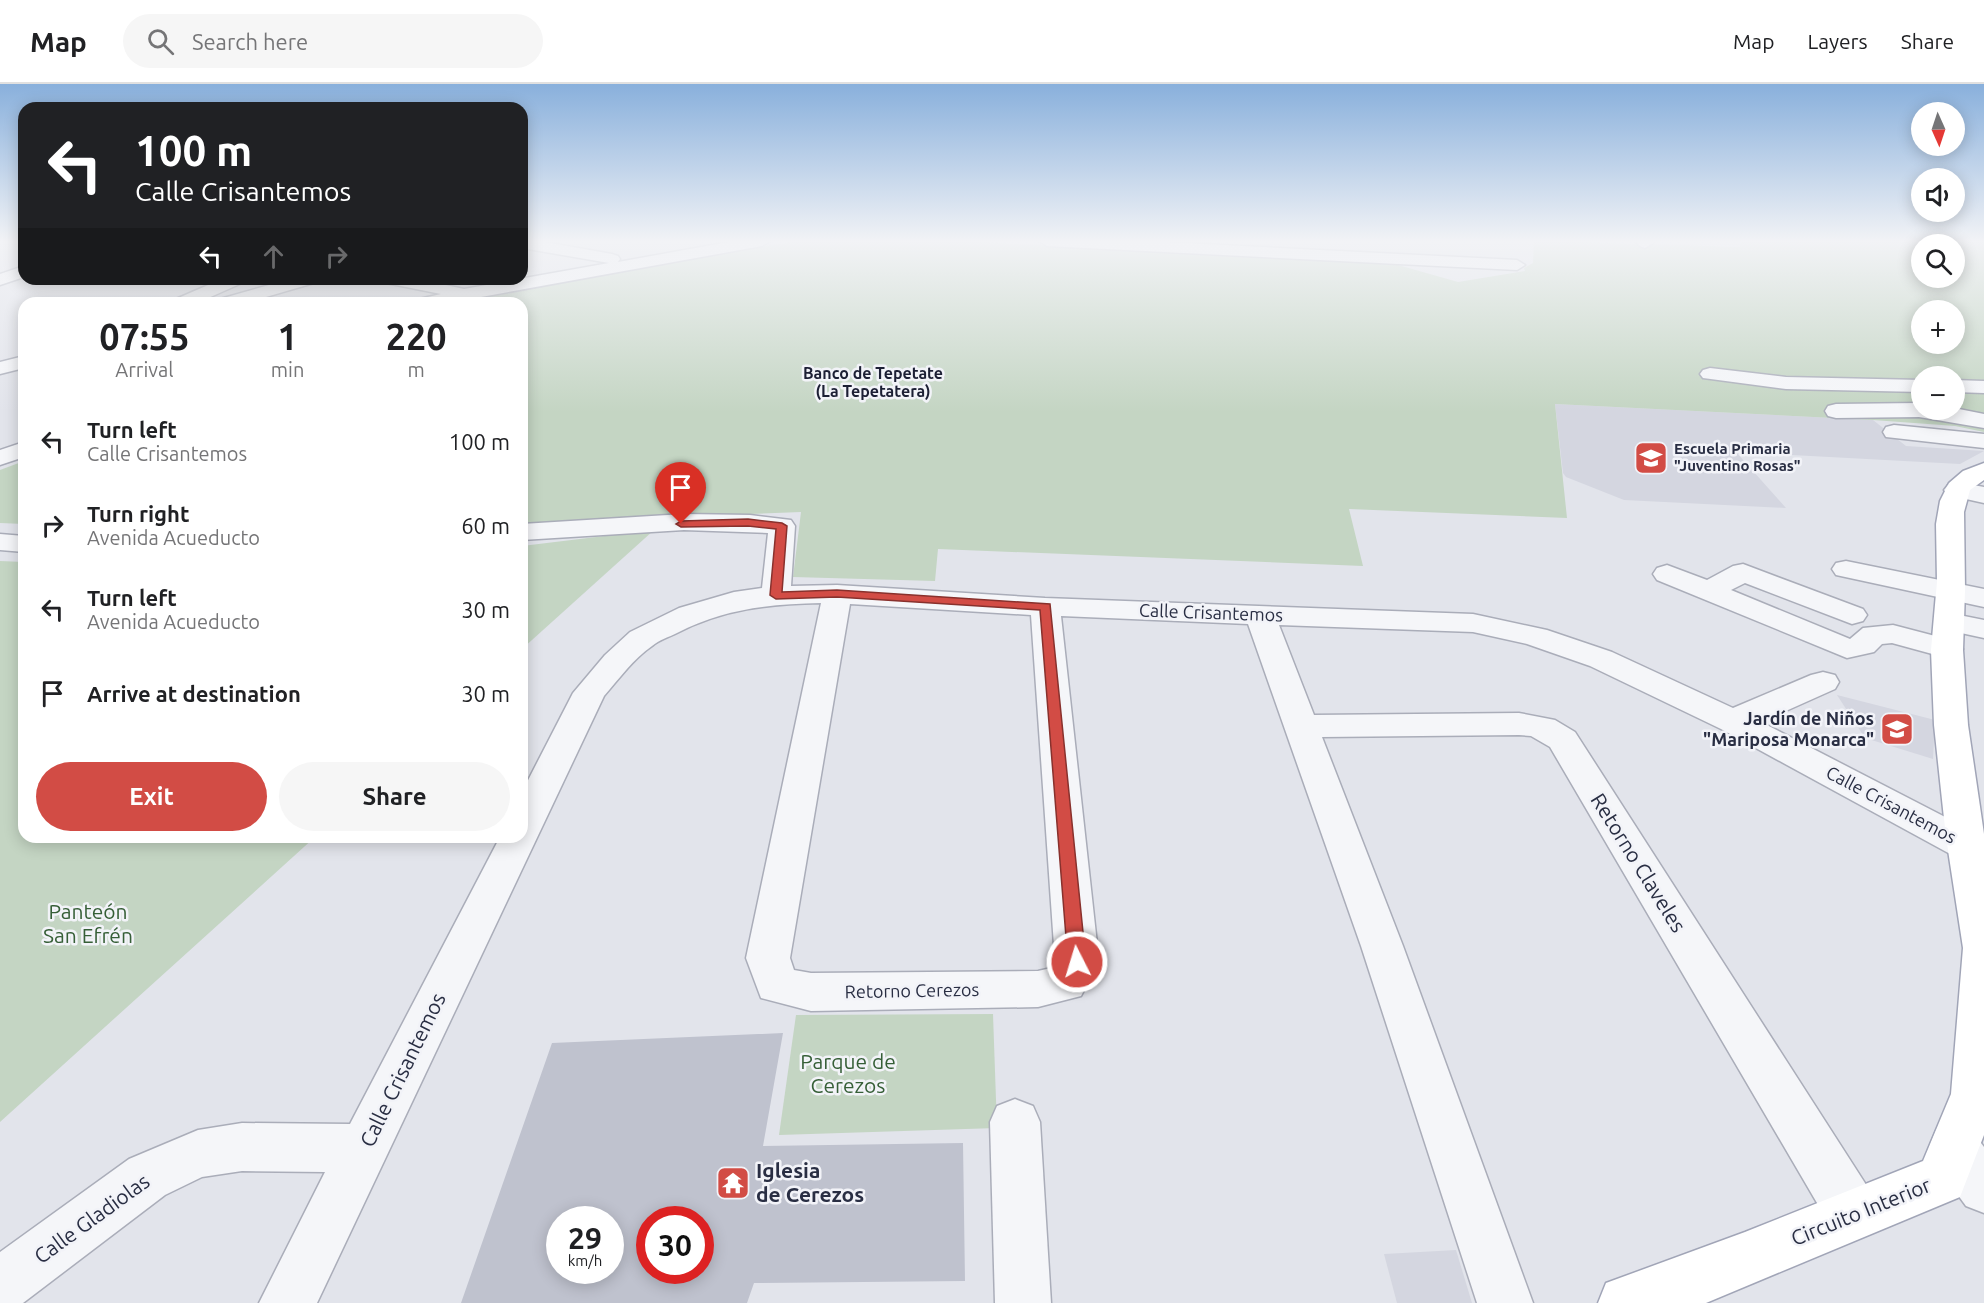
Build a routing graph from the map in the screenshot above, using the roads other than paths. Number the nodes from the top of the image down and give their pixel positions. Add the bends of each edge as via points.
1 (18, 364) edge
2 (0, 368) edge
3 (1710, 374) dead end
4 (1911, 386) edge
5 (1965, 386) edge
6 (1984, 387) edge
7 (1836, 411) dead end
8 (1984, 421) edge
9 (1894, 432) dead end
10 (1984, 441) edge
11 (18, 451) edge
12 (0, 458) edge
13 (1984, 470) edge
14 (1956, 490) junction
15 (1984, 495) edge
16 (528, 532) edge
17 (0, 542) edge
18 (18, 544) edge
19 (1846, 569) dead end
20 (1667, 574) dead end
21 (1708, 591) junction
22 (837, 594) junction
23 (776, 595) junction
24 (1046, 606) junction
25 (1260, 615) junction
26 (1852, 615) dead end
27 (1958, 615) edge
28 (1984, 629) edge
29 (1823, 682) dead end
30 (1733, 721) junction
31 (1300, 726) junction
32 (528, 818) edge
33 (516, 843) edge
34 (1966, 845) junction
35 (1984, 949) edge
36 (1016, 1122) dead end
37 (365, 1148) junction
38 (1954, 1148) junction
39 (1984, 1188) edge
40 (1853, 1213) junction
41 (0, 1286) edge
42 (1684, 1294) edge
43 (287, 1303) edge
44 (1023, 1303) edge
45 (1505, 1303) edge
46 (1626, 1303) edge

1 - 2 street
3 - 4 street via 1786,383
5 - 6 street
7 - 8 street via 1919,410
9 - 10 street
11 - 12 street
13 - 14 main road via 1964,480
14 - 15 street
14 - 27 main road, Circuito Interior via 1951,507
16 - 23 street via 748,522 782,526
17 - 18 street
19 - 27 street
20 - 21 street
21 - 26 street via 1743,572
21 - 27 street via 1847,649 1863,645 1874,635 1893,634
22 - 23 street, Calle Crisantemos
22 - 24 street, Calle Crisantemos
22 - 24 street, Retorno Cerezos via 768,958 777,985 811,992 1038,989 1065,983 1077,962
23 - 32 street, Calle Crisantemos via 734,601 690,614 641,639 590,693
24 - 25 street, Calle Crisantemos
25 - 30 street, Calle Crisantemos via 1473,623 1536,637 1601,659
25 - 31 street
27 - 28 street
27 - 34 main road, Circuito Interior via 1951,721
29 - 30 street
30 - 34 street, Calle Crisantemos
31 - 40 street, Retorno Claveles via 1537,725 1563,741
31 - 45 street via 1383,946
33 - 37 street, Calle Crisantemos
34 - 35 main road, Circuito Interior
35 - 38 main road, Circuito Interior via 1975,1094
36 - 44 street
37 - 41 street, Calle Gladiolas via 242,1147 198,1154 147,1177
37 - 43 street, Calle Crisantemos
38 - 39 street
38 - 40 main road, Circuito Interior via 1942,1179
40 - 42 main road, Circuito Interior
42 - 46 main road, Circuito Interior

